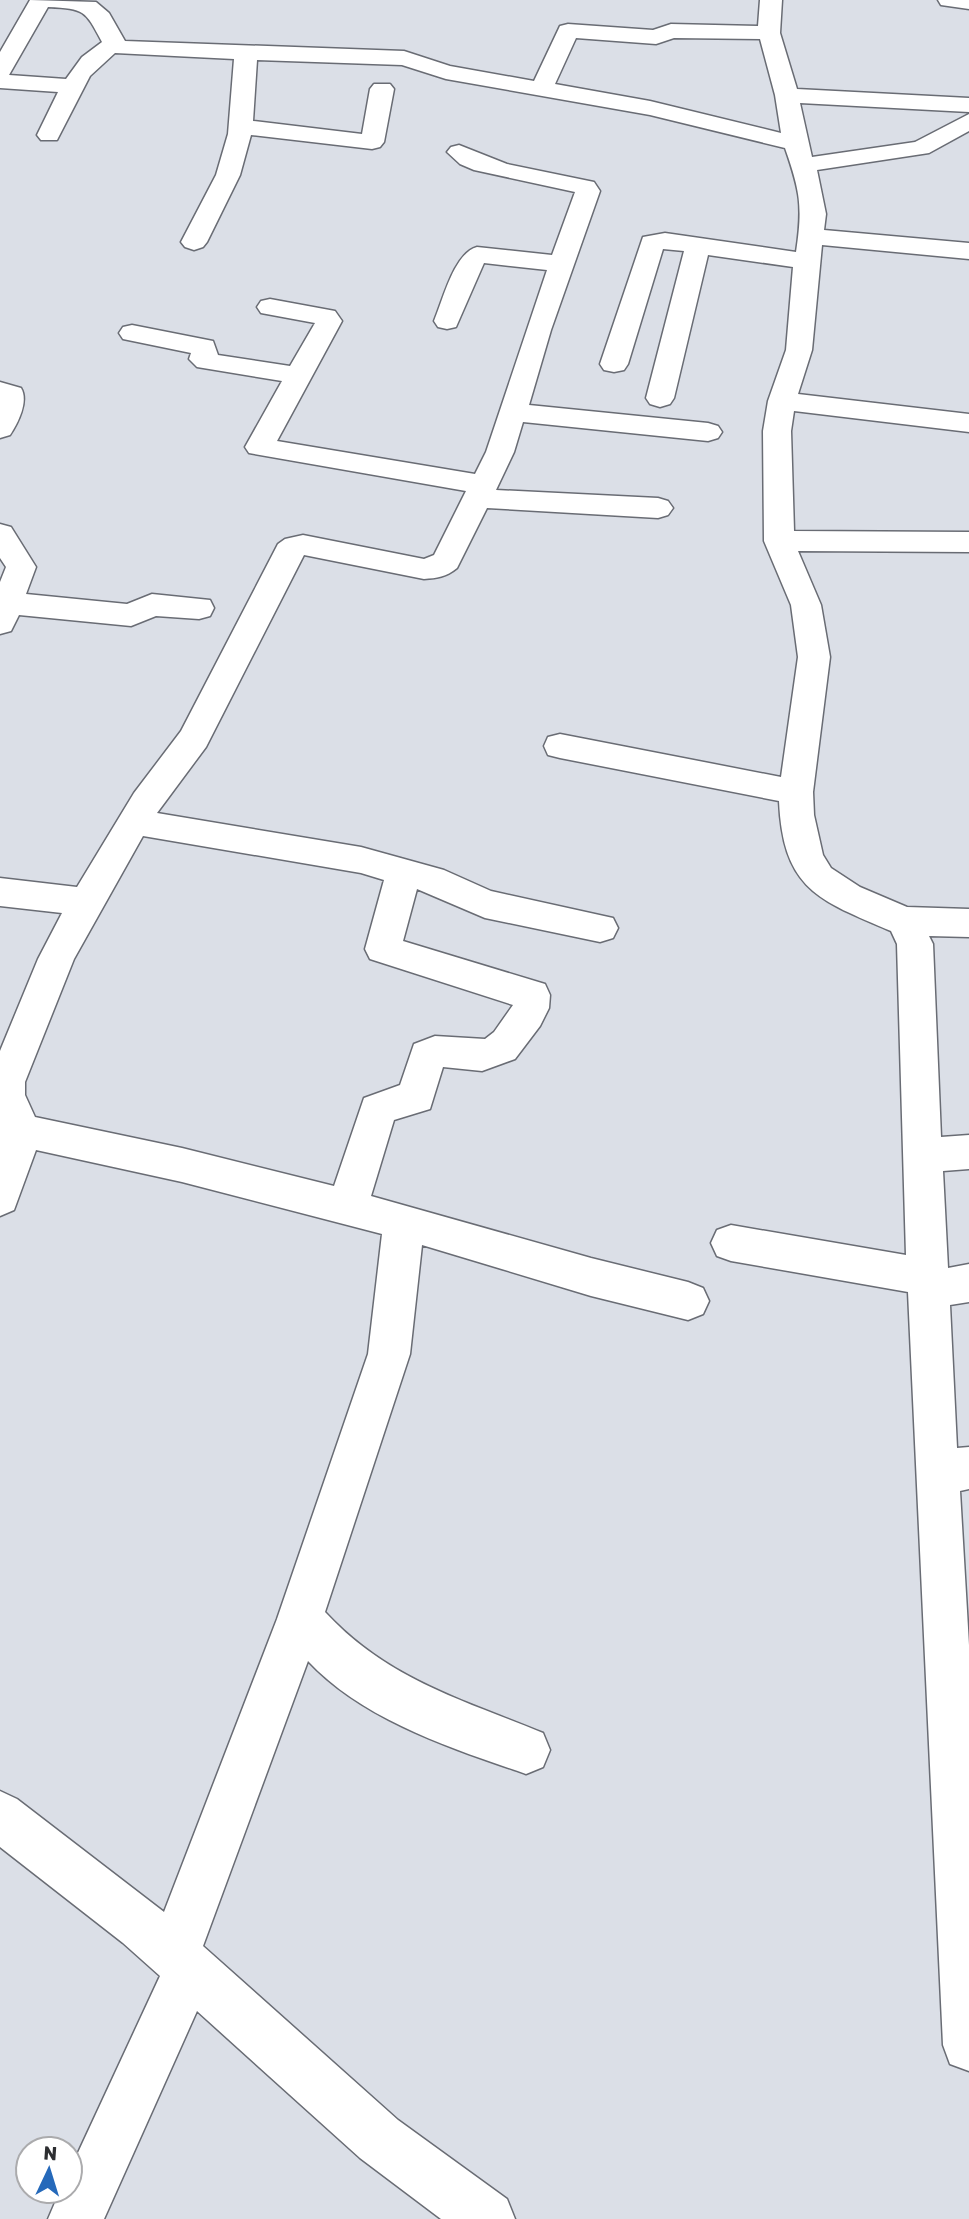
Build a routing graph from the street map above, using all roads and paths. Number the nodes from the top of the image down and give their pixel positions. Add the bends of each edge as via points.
1 (43, 0) edge
2 (950, 0) edge
3 (969, 2) edge
4 (770, 16) edge
5 (114, 44) junction
6 (246, 52) junction
7 (0, 71) edge
8 (0, 81) edge
9 (72, 86) junction
10 (383, 89) dead end
11 (541, 90) junction
12 (788, 95) junction
13 (969, 105) edge
14 (969, 121) edge
15 (240, 127) junction
16 (49, 135) dead end
17 (936, 141) junction
18 (969, 146) edge
19 (459, 152) dead end
20 (799, 154) junction
21 (194, 242) dead end
22 (698, 246) junction
23 (809, 248) junction
24 (969, 251) edge
25 (562, 264) junction
26 (270, 307) dead end
27 (447, 321) dead end
28 (132, 333) dead end
29 (614, 364) dead end
30 (300, 376) junction
31 (0, 390) edge
32 (660, 398) dead end
33 (782, 401) junction
34 (512, 412) junction
35 (969, 423) edge
36 (0, 429) edge
37 (708, 432) dead end
38 (481, 492) junction
39 (658, 508) dead end
40 (0, 534) edge
41 (779, 541) junction
42 (969, 542) edge
43 (199, 608) dead end
44 (5, 613) edge
45 (560, 746) dead end
46 (796, 792) junction
47 (135, 822) junction
48 (404, 872) junction
49 (0, 892) edge
50 (86, 902) junction
51 (904, 921) junction
52 (969, 923) edge
53 (600, 928) dead end
54 (19, 1130) junction
55 (969, 1152) edge
56 (922, 1155) junction
57 (0, 1198) edge
58 (347, 1207) junction
59 (404, 1222) junction
60 (731, 1243) dead end
61 (928, 1283) junction
62 (969, 1283) edge
63 (688, 1301) dead end
64 (953, 1470) edge
65 (956, 1585) edge
66 (300, 1619) junction
67 (526, 1750) dead end
68 (0, 1816) edge
69 (182, 1961) junction
70 (969, 2045) edge
71 (478, 2217) edge
72 (76, 2219) edge

1 - 5 street via 87,5 100,12
1 - 7 street
2 - 3 street
4 - 11 street via 656,37 568,31
4 - 12 street
5 - 6 street via 131,49
5 - 9 street via 88,61
6 - 11 street via 404,58 446,72
6 - 15 street
8 - 9 street
9 - 16 street
10 - 15 street via 372,142
11 - 20 street via 650,108
12 - 13 street
12 - 20 street
14 - 17 street
15 - 21 street via 228,175
17 - 18 street
17 - 20 street via 903,152
19 - 25 street via 485,166 587,189
20 - 23 street via 813,198
22 - 23 street
22 - 29 street via 652,242
22 - 32 street
23 - 24 street
23 - 33 street via 799,350
25 - 27 street via 477,255
25 - 34 street
26 - 30 street via 329,318
28 - 30 street via 203,347 203,359
30 - 38 street via 259,447
31 - 36 street via 10,394 11,400
33 - 35 street
33 - 41 street via 777,443
34 - 37 street
34 - 38 street
38 - 39 street
38 - 47 street via 446,561 438,568 303,545 289,551 194,738
40 - 44 street via 21,567
41 - 42 street
41 - 46 street via 806,605 814,657
43 - 44 street via 152,605 131,615
45 - 46 street
46 - 51 street via 801,840 819,878 848,897
47 - 48 street via 361,860
47 - 50 street
48 - 53 street via 485,904
48 - 58 street via 383,949 524,992 533,1000 503,1047 483,1055 439,1050 427,1055 416,1097 378,1110
49 - 50 street
50 - 54 street via 56,959 6,1083 6,1099
51 - 52 street
51 - 56 street via 915,944
54 - 57 street
54 - 58 street
55 - 56 street
56 - 61 street
58 - 59 street
59 - 63 street
59 - 66 street via 389,1354
60 - 61 street
61 - 62 street
61 - 64 street
64 - 65 street
65 - 70 street
66 - 67 street via 341,1661 400,1700 454,1726
66 - 69 street
68 - 69 street
69 - 71 street via 379,2139
69 - 72 street

